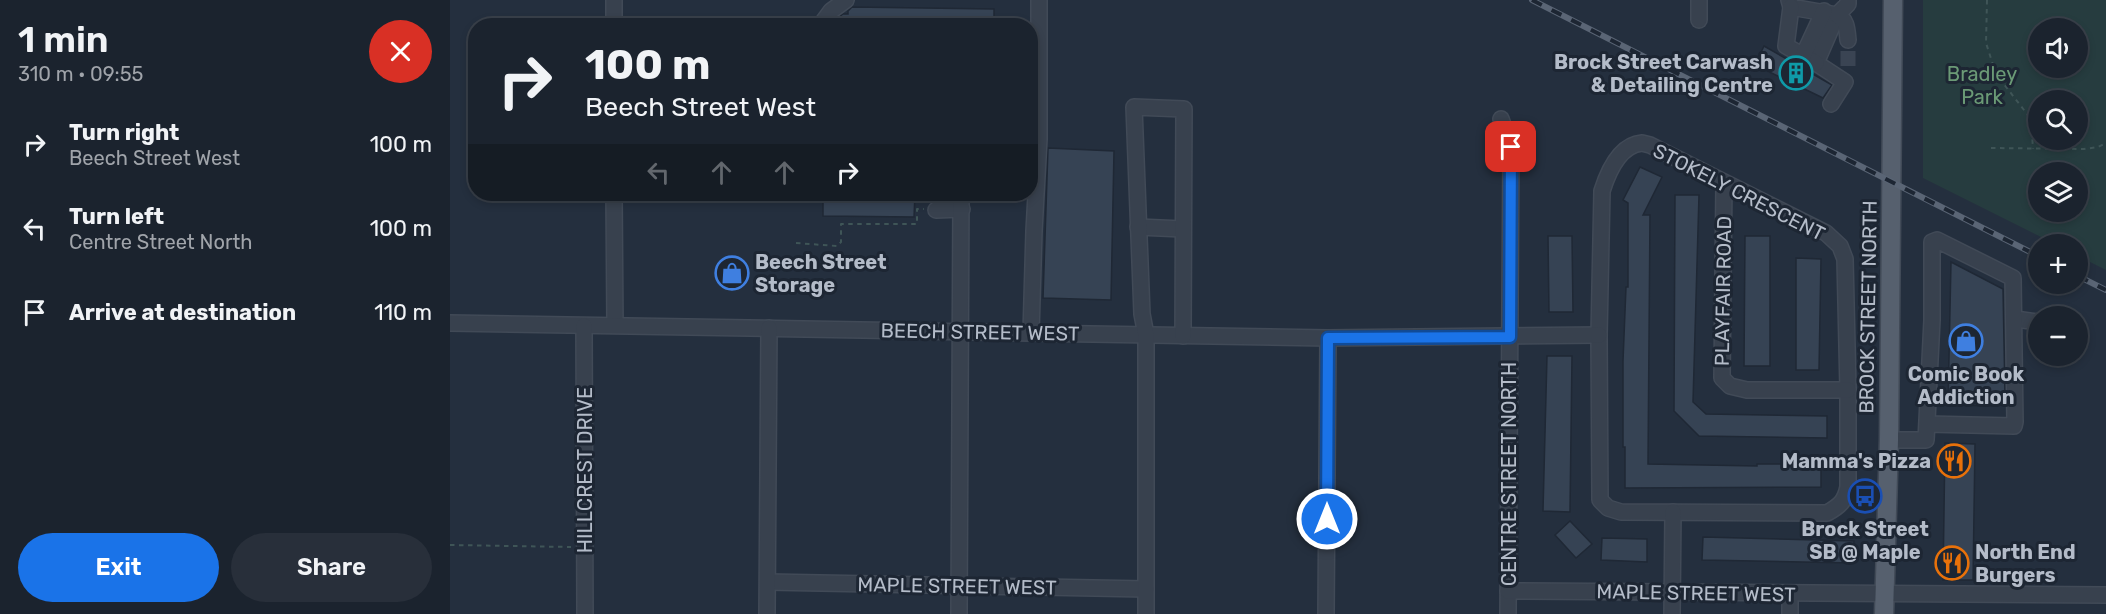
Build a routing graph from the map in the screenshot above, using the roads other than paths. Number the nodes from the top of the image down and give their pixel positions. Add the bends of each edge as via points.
1 (614, 0) edge
2 (846, 0) edge
3 (1039, 0) edge
4 (1699, 0) edge
5 (1848, 0) edge
6 (1893, 0) edge
7 (1790, 4) edge
8 (1830, 13) junction
9 (614, 18) edge
10 (826, 18) edge
11 (1699, 20) dead end
12 (1038, 31) edge
13 (1848, 40) tunnel mouth
14 (1810, 59) junction
15 (1848, 66) tunnel mouth
16 (1845, 82) junction
17 (1832, 104) dead end
18 (1501, 119) dead end
19 (1724, 183) junction
20 (615, 201) edge
21 (961, 201) edge
22 (1034, 201) edge
23 (962, 209) junction
24 (936, 210) road end
25 (1138, 227) junction
26 (1183, 229) junction
27 (2015, 319) junction
28 (2028, 321) edge
29 (450, 323) edge
30 (615, 325) junction
31 (584, 326) junction
32 (769, 328) junction
33 (961, 331) junction
34 (1031, 333) junction
35 (1599, 335) junction
36 (1146, 336) junction
37 (1183, 336) junction
38 (1510, 337) junction
39 (1328, 338) junction
40 (1848, 390) junction
41 (1927, 424) junction
42 (1889, 440) junction
43 (1672, 512) junction
44 (768, 582) junction
45 (960, 587) junction
46 (1146, 589) junction
47 (1508, 591) junction
48 (1672, 592) junction
49 (1790, 594) junction
50 (1885, 594) junction
51 (2106, 595) edge
52 (585, 614) edge
53 (767, 614) edge
54 (959, 614) edge
55 (1146, 614) edge
56 (1326, 614) edge
57 (1508, 614) edge
58 (1672, 614) edge
59 (1790, 614) edge
60 (1884, 614) edge

1 - 9 street
2 - 10 street
3 - 12 street
4 - 11 street
5 - 8 street via 1848,4
6 - 42 main road, BROCK STREET NORTH
7 - 8 street
7 - 14 street via 1786,46
8 - 13 street via 1842,17
8 - 14 street
14 - 16 street
15 - 16 street
16 - 17 street
18 - 38 street, CENTRE STREET NORTH via 1511,147
19 - 35 street, STOKELY CRESCENT via 1650,145 1633,144 1625,148 1606,177 1602,191
19 - 40 street, STOKELY CRESCENT via 1826,233 1840,246 1845,259
19 - 40 street, PLAYFAIR ROAD via 1722,378 1730,386 1747,390
20 - 30 street
21 - 23 street
22 - 34 street
23 - 24 street
23 - 33 street
25 - 26 street
25 - 26 street via 1134,107 1184,109
25 - 36 street
26 - 37 street
27 - 28 street
27 - 41 street via 2013,426
27 - 41 street via 2013,278 1936,240 1932,242
29 - 31 street, BEECH STREET WEST
30 - 31 street, BEECH STREET WEST
30 - 32 street, BEECH STREET WEST
31 - 52 street, HILLCREST DRIVE
32 - 33 street, BEECH STREET WEST
32 - 44 street
33 - 34 street, BEECH STREET WEST
33 - 45 street
34 - 36 street, BEECH STREET WEST
35 - 38 street, BEECH STREET WEST
35 - 43 street, STOKELY CRESCENT via 1600,500 1621,512
36 - 37 street, BEECH STREET WEST
36 - 46 street
37 - 39 street, BEECH STREET WEST
38 - 39 street, BEECH STREET WEST
38 - 47 street, CENTRE STREET NORTH
39 - 56 street
40 - 43 street, STOKELY CRESCENT via 1848,487 1839,506 1827,513
41 - 42 street via 1926,441
42 - 50 main road, BROCK STREET NORTH
43 - 48 street
44 - 45 street, MAPLE STREET WEST
44 - 53 street
45 - 46 street, MAPLE STREET WEST
45 - 54 street
46 - 55 street
47 - 48 street, MAPLE STREET WEST
47 - 57 street, CENTRE STREET NORTH
48 - 49 street, MAPLE STREET WEST
48 - 58 street
49 - 50 street, MAPLE STREET WEST
49 - 59 street
50 - 51 street, MAPLE STREET WEST
50 - 60 main road, BROCK STREET NORTH

